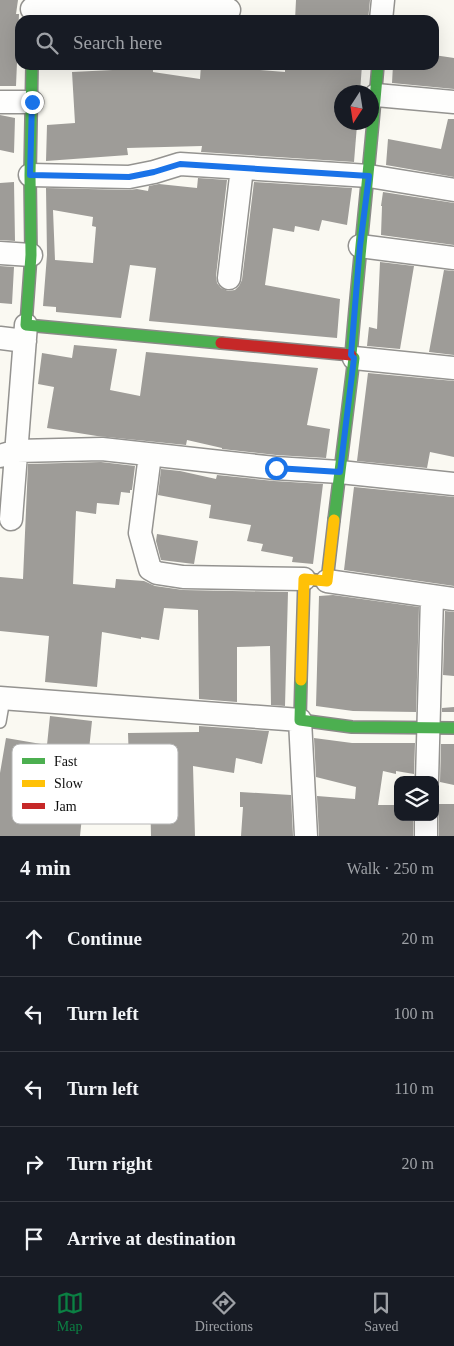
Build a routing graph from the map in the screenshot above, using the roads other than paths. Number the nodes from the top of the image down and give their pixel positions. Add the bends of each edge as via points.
1 (382, 0) edge
2 (32, 10) edge
3 (229, 10) dead end
4 (381, 15) edge
5 (32, 70) edge
6 (378, 70) edge
7 (377, 85) edge
8 (379, 95) edge
9 (0, 102) edge
10 (32, 102) junction
11 (454, 102) edge
12 (373, 130) edge
13 (242, 168) junction
14 (30, 175) junction
15 (369, 176) junction
16 (454, 190) edge
17 (360, 246) junction
18 (0, 253) edge
19 (31, 255) junction
20 (454, 258) edge
21 (229, 278) dead end
22 (26, 333) junction
23 (0, 338) edge
24 (353, 356) junction
25 (454, 368) edge
26 (8, 454) edge
27 (150, 455) junction
28 (340, 472) junction
29 (454, 484) edge
30 (11, 519) dead end
31 (304, 579) junction
32 (327, 581) junction
33 (443, 598) edge
34 (2, 698) edge
35 (300, 720) junction
36 (0, 722) edge
37 (429, 727) junction
38 (454, 728) edge
39 (427, 776) edge
40 (426, 821) edge
41 (306, 836) edge
42 (426, 836) edge

1 - 4 street
2 - 3 street
5 - 10 street
6 - 7 street
8 - 11 street
9 - 10 street
10 - 14 street
12 - 15 street
13 - 14 street via 180,164 129,177
13 - 15 street
13 - 21 street
14 - 19 street
15 - 16 street
15 - 17 street
17 - 20 street
17 - 24 street
18 - 19 street
19 - 22 street
22 - 23 street
22 - 24 street
22 - 26 street
24 - 25 street
24 - 28 street
26 - 27 street via 102,449
26 - 30 street
27 - 28 street
27 - 31 street via 140,533 150,569 183,577
28 - 29 street
28 - 32 street
31 - 32 street
31 - 35 street
32 - 33 street
33 - 37 street
34 - 35 street
34 - 36 lane
35 - 37 street via 352,727
35 - 41 street
37 - 38 street
37 - 39 street
40 - 42 street

